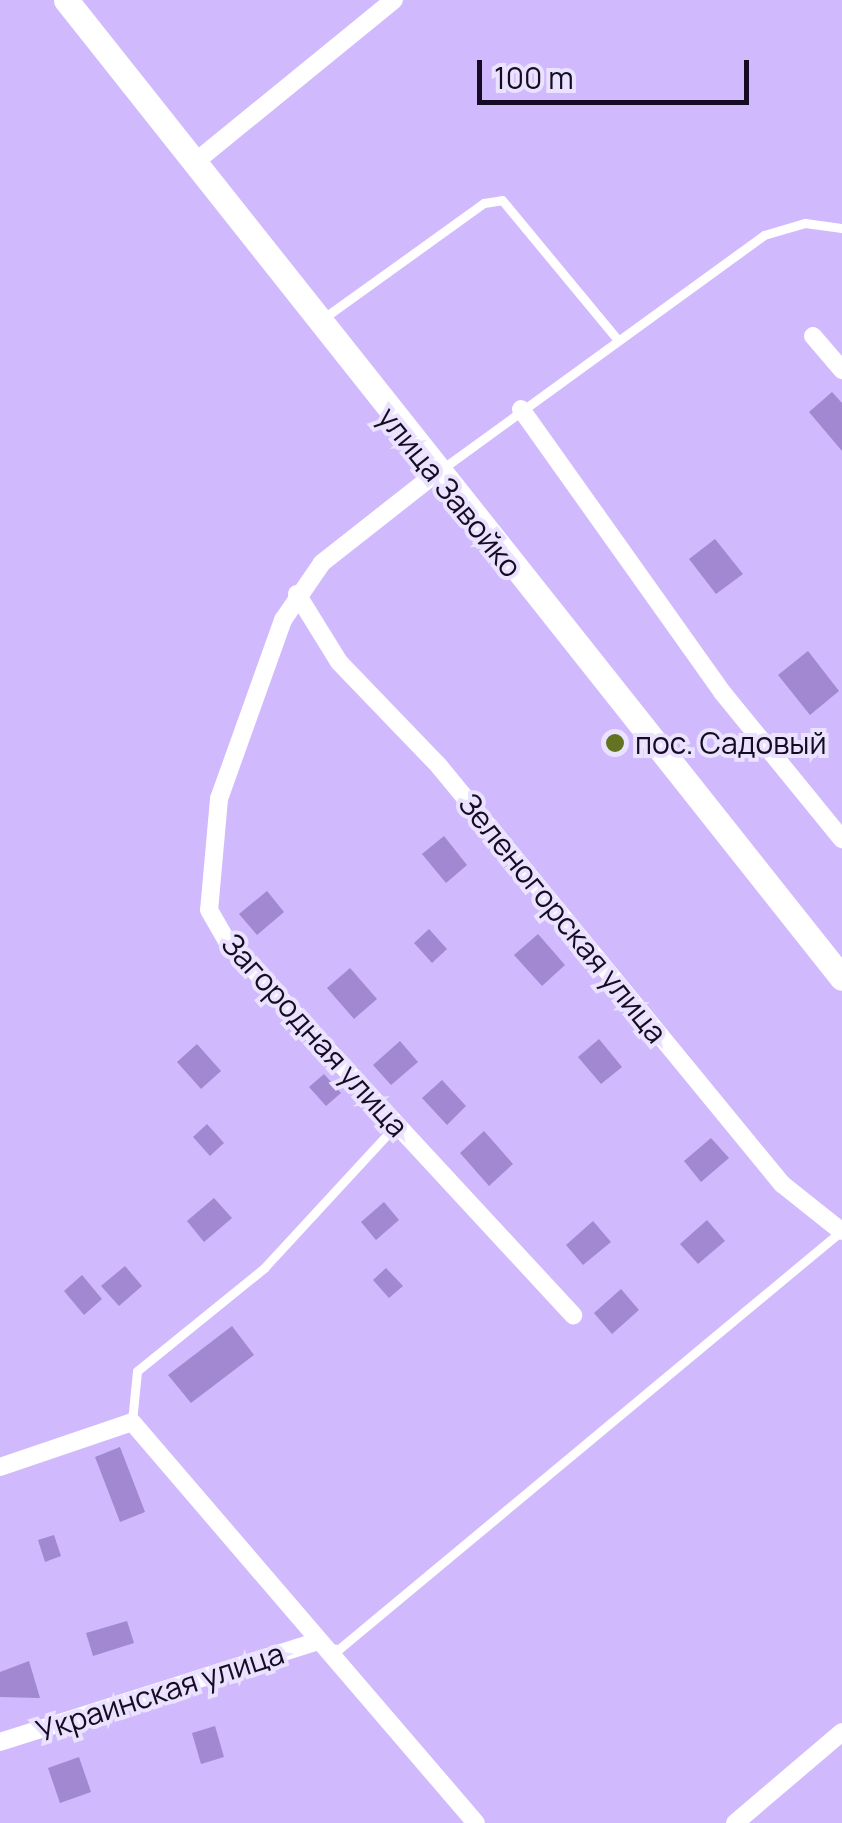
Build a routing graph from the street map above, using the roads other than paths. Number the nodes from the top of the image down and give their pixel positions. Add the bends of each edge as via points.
1 (66, 0) edge
2 (394, 0) edge
3 (194, 163) junction
4 (842, 228) edge
5 (319, 322) junction
6 (813, 336) dead end
7 (618, 339) junction
8 (842, 370) edge
9 (521, 409) junction
10 (436, 474) junction
11 (297, 594) junction
12 (842, 839) edge
13 (842, 978) edge
14 (397, 1124) junction
15 (841, 1231) edge
16 (573, 1315) dead end
17 (132, 1422) junction
18 (0, 1467) edge
19 (322, 1644) junction
20 (842, 1732) edge
21 (0, 1742) edge
22 (476, 1823) edge
23 (735, 1823) edge

1 - 3 main road, улица Завойко
2 - 3 street
3 - 5 main road, улица Завойко
4 - 7 lane via 774,229
5 - 7 lane via 484,203 502,200
5 - 10 main road, улица Завойко
6 - 8 street
7 - 9 lane
9 - 10 lane
9 - 12 street via 722,692
10 - 11 street, Загородная улица via 322,562
10 - 13 main road, улица Завойко
11 - 14 street, Загородная улица via 219,799 209,910
11 - 15 street, Зеленогорская улица via 339,662 439,766 782,1184
14 - 16 street, Загородная улица
14 - 17 lane via 275,1257 138,1371
15 - 19 lane via 339,1649
17 - 18 street
17 - 19 street
19 - 21 street, Украинская улица
19 - 22 street
20 - 23 street

